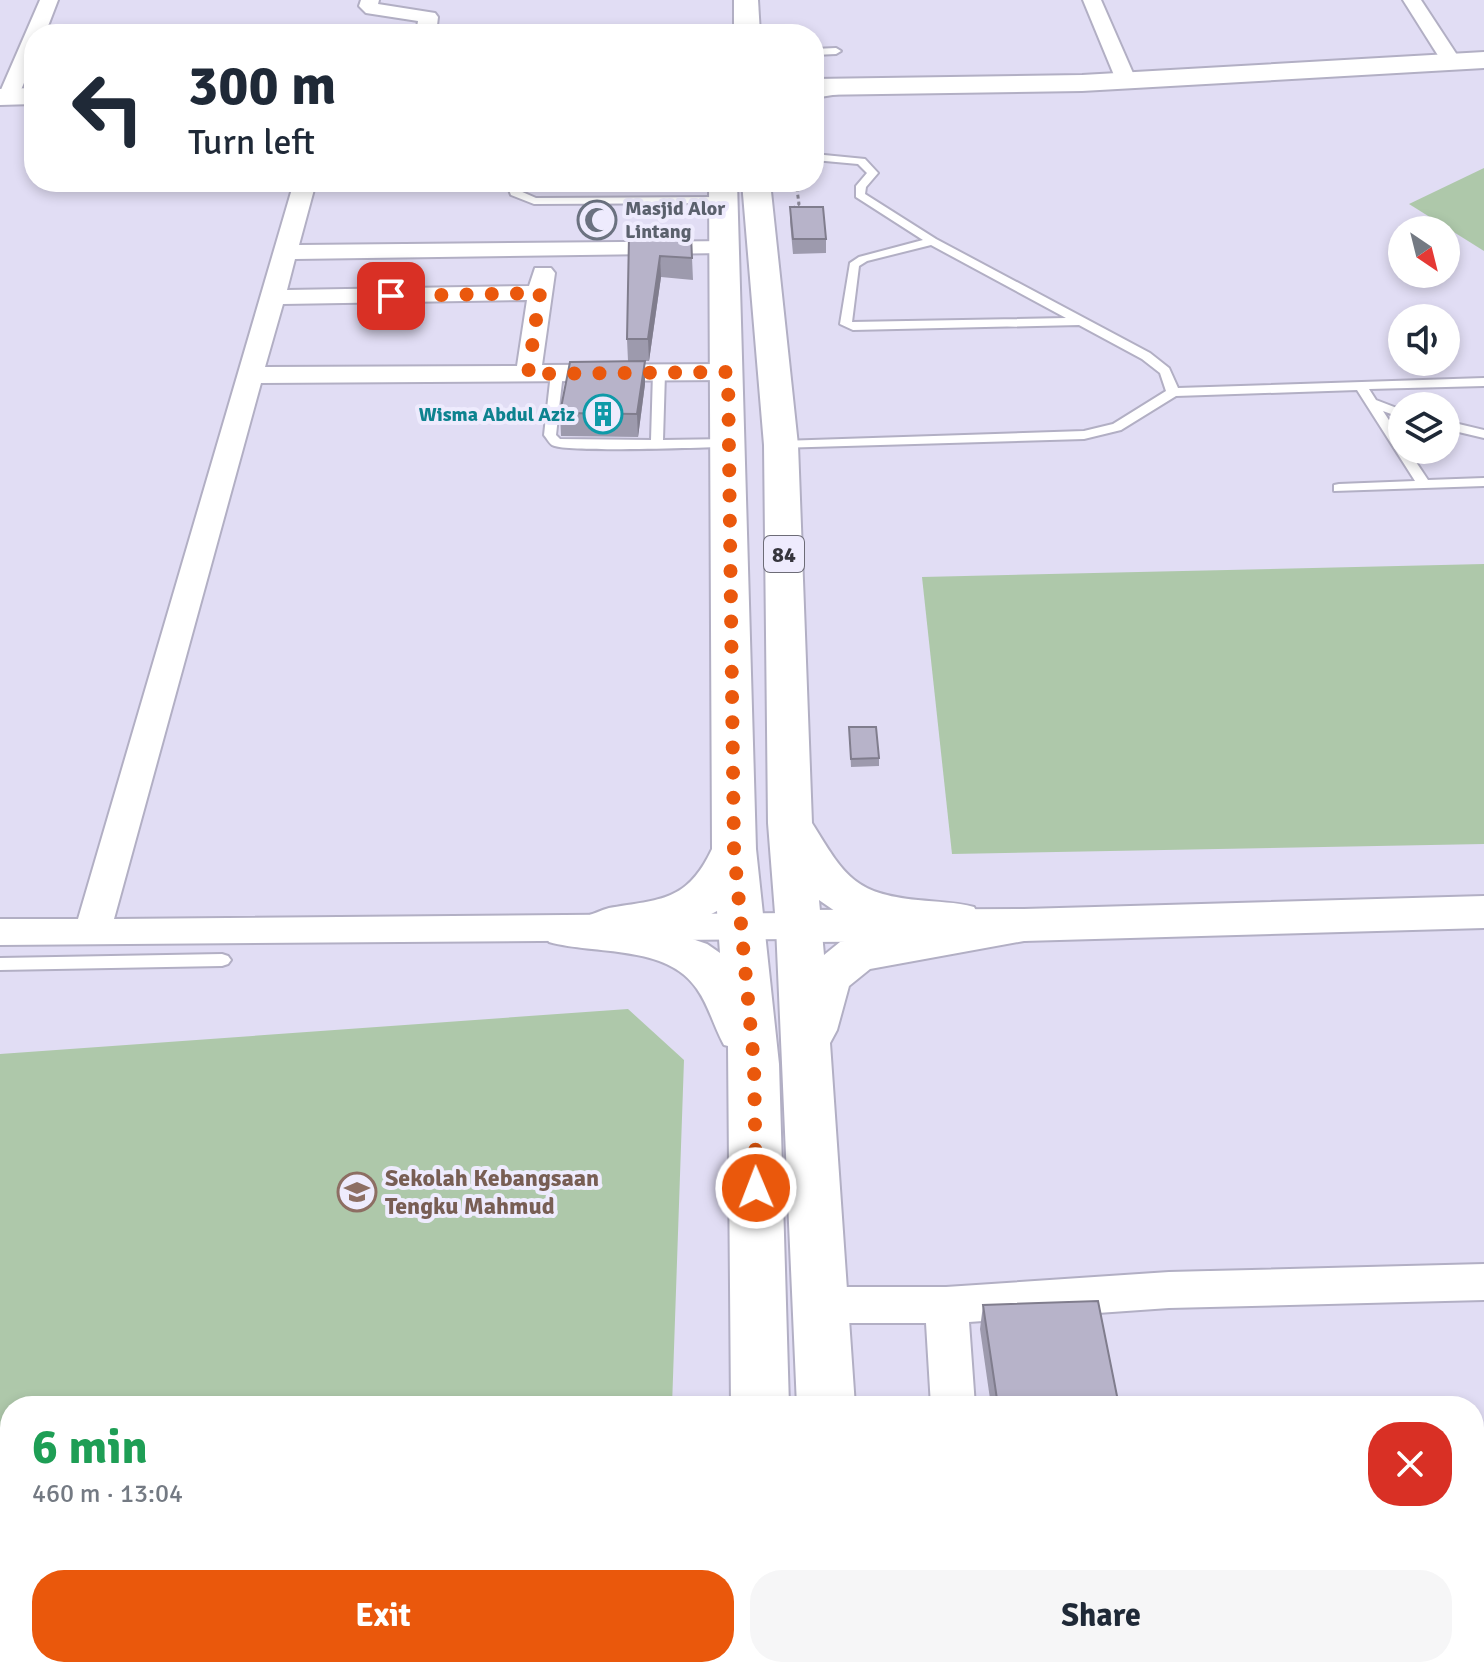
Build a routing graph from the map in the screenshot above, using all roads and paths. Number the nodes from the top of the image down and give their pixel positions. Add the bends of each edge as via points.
1 (49, 0) edge
2 (370, 0) edge
3 (746, 0) edge
4 (1092, 0) edge
5 (1412, 0) edge
6 (39, 24) edge
7 (427, 24) edge
8 (747, 24) edge
9 (836, 51) dead end
10 (824, 52) edge
11 (1484, 60) edge
12 (1451, 61) junction
13 (24, 66) edge
14 (1126, 80) junction
15 (824, 87) edge
16 (14, 97) edge
17 (824, 158) edge
18 (302, 192) edge
19 (515, 192) edge
20 (704, 192) edge
21 (723, 192) edge
22 (757, 192) edge
23 (932, 241) junction
24 (725, 246) junction
25 (548, 249) junction
26 (285, 252) junction
27 (540, 293) junction
28 (272, 297) junction
29 (1083, 321) junction
30 (728, 372) junction
31 (557, 373) junction
32 (659, 373) junction
33 (528, 374) junction
34 (249, 375) junction
35 (1484, 382) edge
36 (1361, 386) junction
37 (1173, 392) junction
38 (1371, 402) junction
39 (1388, 409) edge
40 (1388, 428) edge
41 (1460, 428) edge
42 (1484, 434) edge
43 (729, 443) junction
44 (657, 444) junction
45 (781, 445) junction
46 (1411, 464) edge
47 (1484, 482) edge
48 (1424, 484) junction
49 (1339, 488) dead end
50 (790, 823) junction
51 (734, 849) junction
52 (1484, 912) edge
53 (1024, 925) junction
54 (799, 926) junction
55 (741, 928) junction
56 (565, 930) junction
57 (0, 932) edge
58 (92, 933) junction
59 (222, 960) dead end
60 (0, 964) edge
61 (807, 1054) junction
62 (754, 1064) junction
63 (1484, 1282) edge
64 (821, 1305) junction
65 (946, 1305) junction
66 (760, 1396) edge
67 (826, 1396) edge
68 (952, 1396) edge

1 - 6 street
2 - 7 street via 371,8 428,17
3 - 8 main road
4 - 14 street
5 - 12 street
9 - 10 lane
11 - 12 main road
12 - 14 main road
13 - 16 street
14 - 15 main road
17 - 23 lane via 851,159 870,168 873,173 860,195
18 - 26 street
19 - 20 lane via 534,201
21 - 24 main road, 84
22 - 45 main road, 84
23 - 29 lane
23 - 29 lane via 854,265 846,324
24 - 25 street
24 - 30 main road, 84
25 - 26 street
25 - 27 street
26 - 28 street
27 - 28 street
27 - 33 street
28 - 34 street
29 - 37 lane via 1158,363
30 - 32 street
30 - 43 main road, 84
31 - 32 street
31 - 33 street
31 - 44 lane via 550,435 556,442
32 - 44 lane
33 - 34 street
34 - 58 street
35 - 36 lane
36 - 37 lane
36 - 38 lane
37 - 45 lane via 1117,427 1084,435
38 - 39 lane
38 - 40 lane
41 - 42 lane
43 - 44 lane
43 - 51 main road, 84
45 - 50 main road, 84
46 - 48 lane
47 - 48 lane
48 - 49 lane
50 - 53 main road via 809,858 854,903 909,915
50 - 54 main road, 84
51 - 55 main road, 84
51 - 56 main road via 713,888 680,910 653,919
52 - 53 main road
53 - 54 main road
53 - 61 main road via 857,954 828,977
54 - 55 street
54 - 61 main road, 84
55 - 56 street
55 - 62 main road, 84
56 - 58 street
56 - 62 main road via 665,946 700,960 720,984
57 - 58 street
59 - 60 lane
61 - 64 main road, 84
62 - 66 main road, 84
63 - 65 street via 1169,1290
64 - 65 street
64 - 67 main road, 84
65 - 68 street

